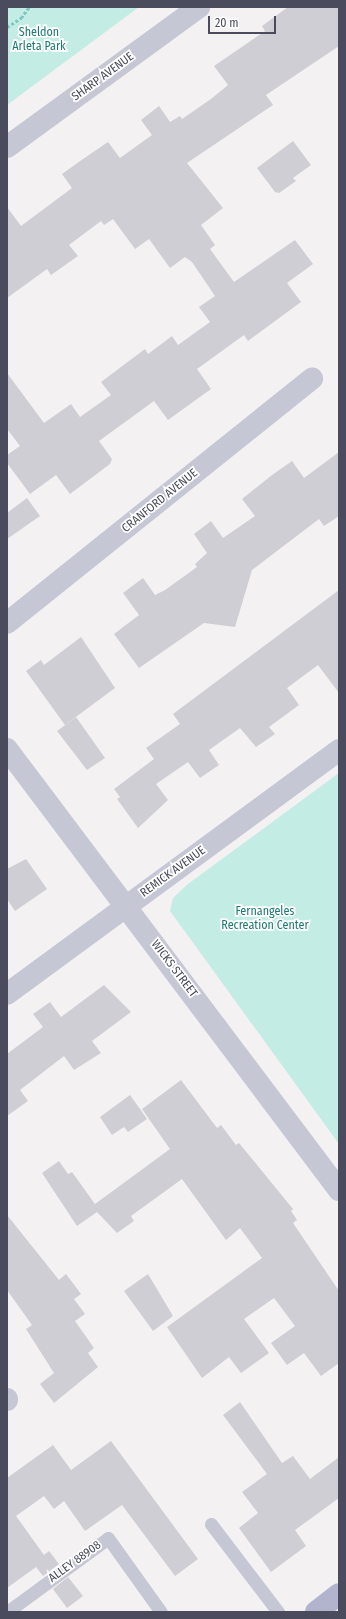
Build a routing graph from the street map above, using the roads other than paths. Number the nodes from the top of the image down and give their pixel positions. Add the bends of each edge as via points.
1 (199, 7) edge
2 (7, 147) edge
3 (312, 379) dead end
4 (7, 623) edge
5 (7, 749) edge
6 (339, 750) edge
7 (128, 906) junction
8 (7, 994) edge
9 (339, 1190) edge
10 (211, 1524) dead end
11 (339, 1594) edge
12 (7, 1612) edge
13 (161, 1612) edge
14 (278, 1612) edge
15 (316, 1612) edge

1 - 2 street, SHARP AVENUE
3 - 4 street, CRANFORD AVENUE
5 - 7 street, WICKS STREET
6 - 7 street, REMICK AVENUE
7 - 8 street, REMICK AVENUE
7 - 9 street, WICKS STREET
10 - 14 lane
11 - 15 main road
12 - 13 lane, ALLEY 88908 via 108,1538

